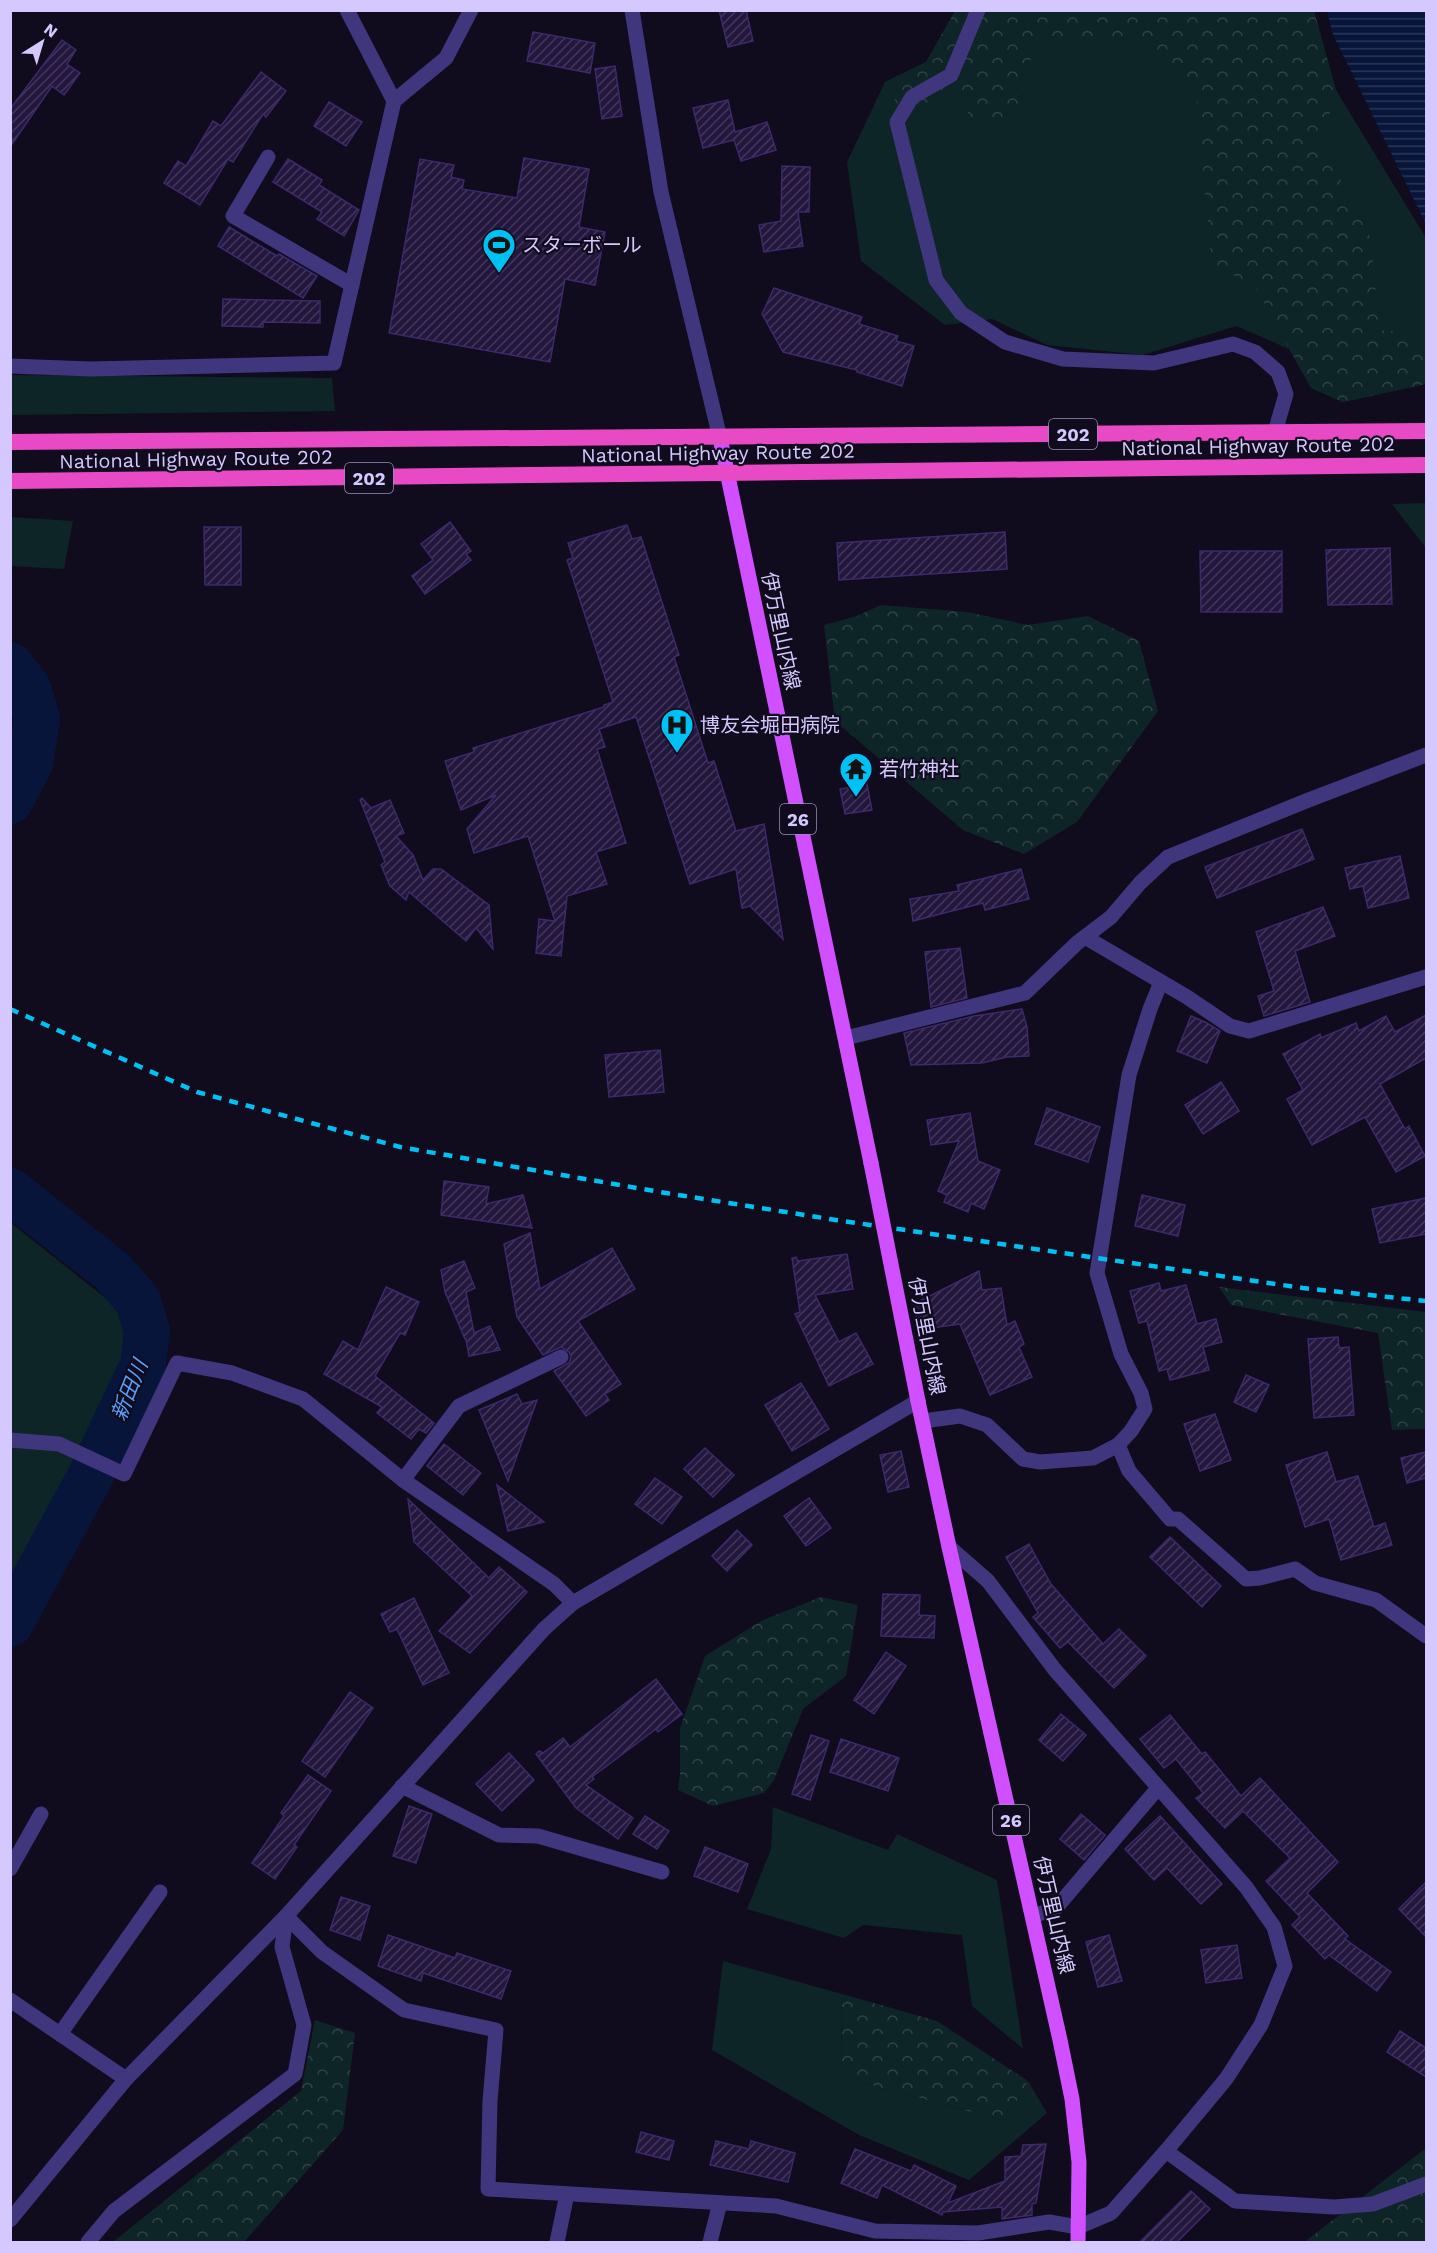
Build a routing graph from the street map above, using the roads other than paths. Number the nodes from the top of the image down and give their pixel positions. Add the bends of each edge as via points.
1 (347, 10) edge
2 (471, 10) edge
3 (632, 10) edge
4 (978, 10) edge
5 (394, 101) junction
6 (268, 157) dead end
7 (351, 285) junction
8 (10, 366) edge
9 (1426, 431) edge
10 (1275, 432) junction
11 (720, 438) junction
12 (10, 442) edge
13 (1426, 465) edge
14 (728, 474) junction
15 (10, 481) edge
16 (1426, 755) edge
17 (1085, 937) junction
18 (1426, 977) edge
19 (1161, 982) junction
20 (846, 1038) junction
21 (561, 1357) dead end
22 (918, 1401) junction
23 (923, 1421) junction
24 (10, 1440) edge
25 (1118, 1445) junction
26 (403, 1480) junction
27 (949, 1547) junction
28 (573, 1603) junction
29 (1426, 1636) edge
30 (402, 1786) junction
31 (1158, 1788) junction
32 (41, 1814) dead end
33 (10, 1869) edge
34 (662, 1872) dead end
35 (160, 1892) dead end
36 (286, 1916) junction
37 (1033, 1916) junction
38 (10, 2000) edge
39 (60, 2034) junction
40 (126, 2079) junction
41 (1166, 2151) junction
42 (1426, 2184) edge
43 (567, 2194) junction
44 (720, 2203) junction
45 (10, 2220) edge
46 (1078, 2235) edge
47 (873, 2237) edge
48 (88, 2242) edge
49 (557, 2242) edge
50 (710, 2242) edge

1 - 5 street
2 - 5 street via 446,58
3 - 11 street via 661,192
4 - 10 street via 951,75 912,98 897,122 936,280 961,313 1005,342 1064,359 1154,363 1233,344 1255,352 1278,372 1286,394
5 - 7 street
6 - 7 street via 233,216
7 - 8 street via 334,363 91,369
9 - 10 highway, National Highway Route 202 / 202
10 - 11 highway, National Highway Route 202 / 202
11 - 12 highway, National Highway Route 202 / 202
11 - 14 main road, 伊万里山内線 / 26
13 - 14 highway, National Highway Route 202 / 202
14 - 15 highway, National Highway Route 202 / 202
14 - 20 main road, 伊万里山内線 / 26
16 - 17 street via 1168,857 1111,917
17 - 19 street
17 - 20 street via 1024,993
18 - 19 street via 1249,1030 1230,1026
19 - 25 street via 1129,1075 1097,1273 1121,1354 1145,1409
20 - 22 main road, 伊万里山内線 / 26, bridge
21 - 26 street via 459,1406
22 - 23 main road, 伊万里山内線 / 26
22 - 28 street
23 - 25 street via 960,1416 987,1425 1023,1459 1040,1462 1093,1458
23 - 27 main road, 伊万里山内線 / 26
24 - 26 street via 59,1444 124,1474 177,1363 232,1373 303,1399
25 - 29 street via 1129,1471 1170,1520 1178,1520 1246,1579 1295,1569 1315,1583 1376,1600
26 - 28 street via 554,1584
27 - 31 street via 988,1581 1055,1670
27 - 37 main road, 伊万里山内線 / 26
28 - 30 street via 544,1629
30 - 34 street via 499,1835 538,1836
30 - 36 street
31 - 37 street via 1056,1908
31 - 41 street via 1246,1887 1274,1927 1285,1966 1261,2025 1226,2079
32 - 33 street
35 - 39 street
36 - 40 street
36 - 43 street via 322,1952 404,2010 496,2030 489,2102 488,2189
36 - 48 street via 282,1947 304,2025 296,2074 114,2211
37 - 46 main road, 伊万里山内線 / 26 via 1072,2099 1080,2162
38 - 39 street
39 - 40 street
40 - 45 street
41 - 42 street via 1235,2200 1334,2207 1373,2204
41 - 46 street via 1111,2214
43 - 44 street
43 - 49 street
44 - 47 street via 776,2206
44 - 50 street
46 - 47 street via 1049,2222 978,2233

